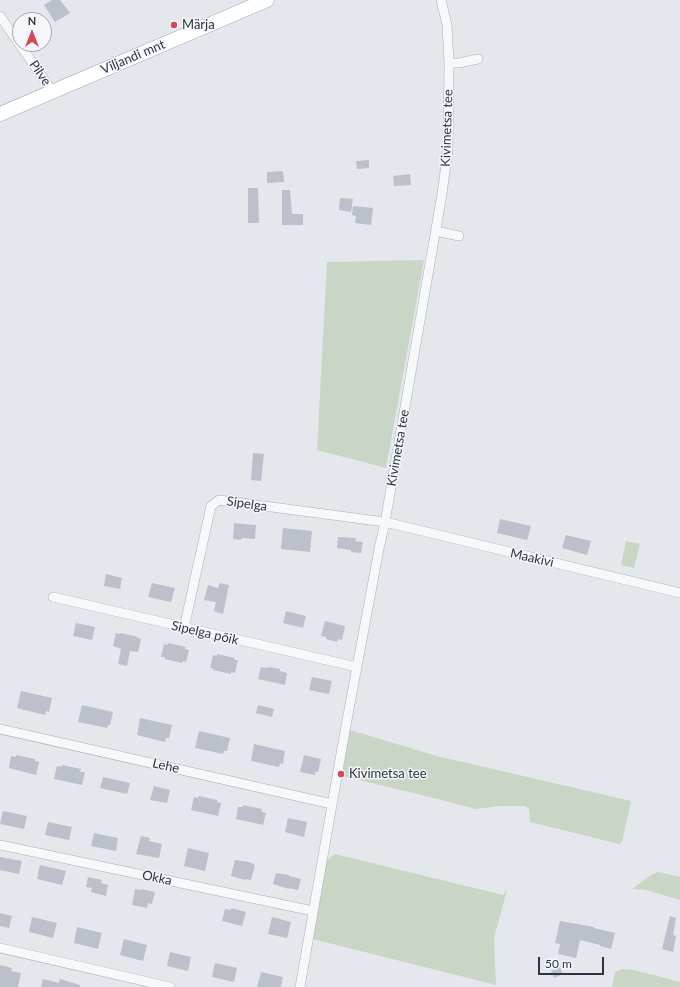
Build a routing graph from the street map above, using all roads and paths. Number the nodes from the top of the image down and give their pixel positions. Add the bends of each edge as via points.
1 (441, 0) edge
2 (259, 2) edge
3 (0, 16) edge
4 (478, 59) dead end
5 (448, 63) junction
6 (52, 91) junction
7 (0, 114) edge
8 (436, 232) junction
9 (459, 236) dead end
10 (385, 522) junction
11 (680, 593) edge
12 (53, 597) dead end
13 (184, 628) junction
14 (357, 667) junction
15 (0, 729) edge
16 (332, 804) junction
17 (0, 845) edge
18 (313, 911) junction
19 (0, 948) edge
20 (170, 987) edge
21 (300, 987) edge

1 - 5 street, Kivimetsa tee via 447,25
2 - 6 main road, Viljandi mnt
3 - 6 street, Pilve
4 - 5 street
5 - 8 street, Kivimetsa tee via 448,149
6 - 7 main road, Viljandi mnt
8 - 9 street
8 - 10 street, Kivimetsa tee
10 - 11 street, Maakivi
10 - 13 street, Sipelga via 219,500 211,506
10 - 14 street, Kivimetsa tee
12 - 13 street, Sipelga põik
13 - 14 street, Sipelga põik
14 - 16 street, Kivimetsa tee
15 - 16 street, Lehe
16 - 18 street, Kivimetsa tee
17 - 18 street, Okka
18 - 21 street, Kivimetsa tee
19 - 20 street

